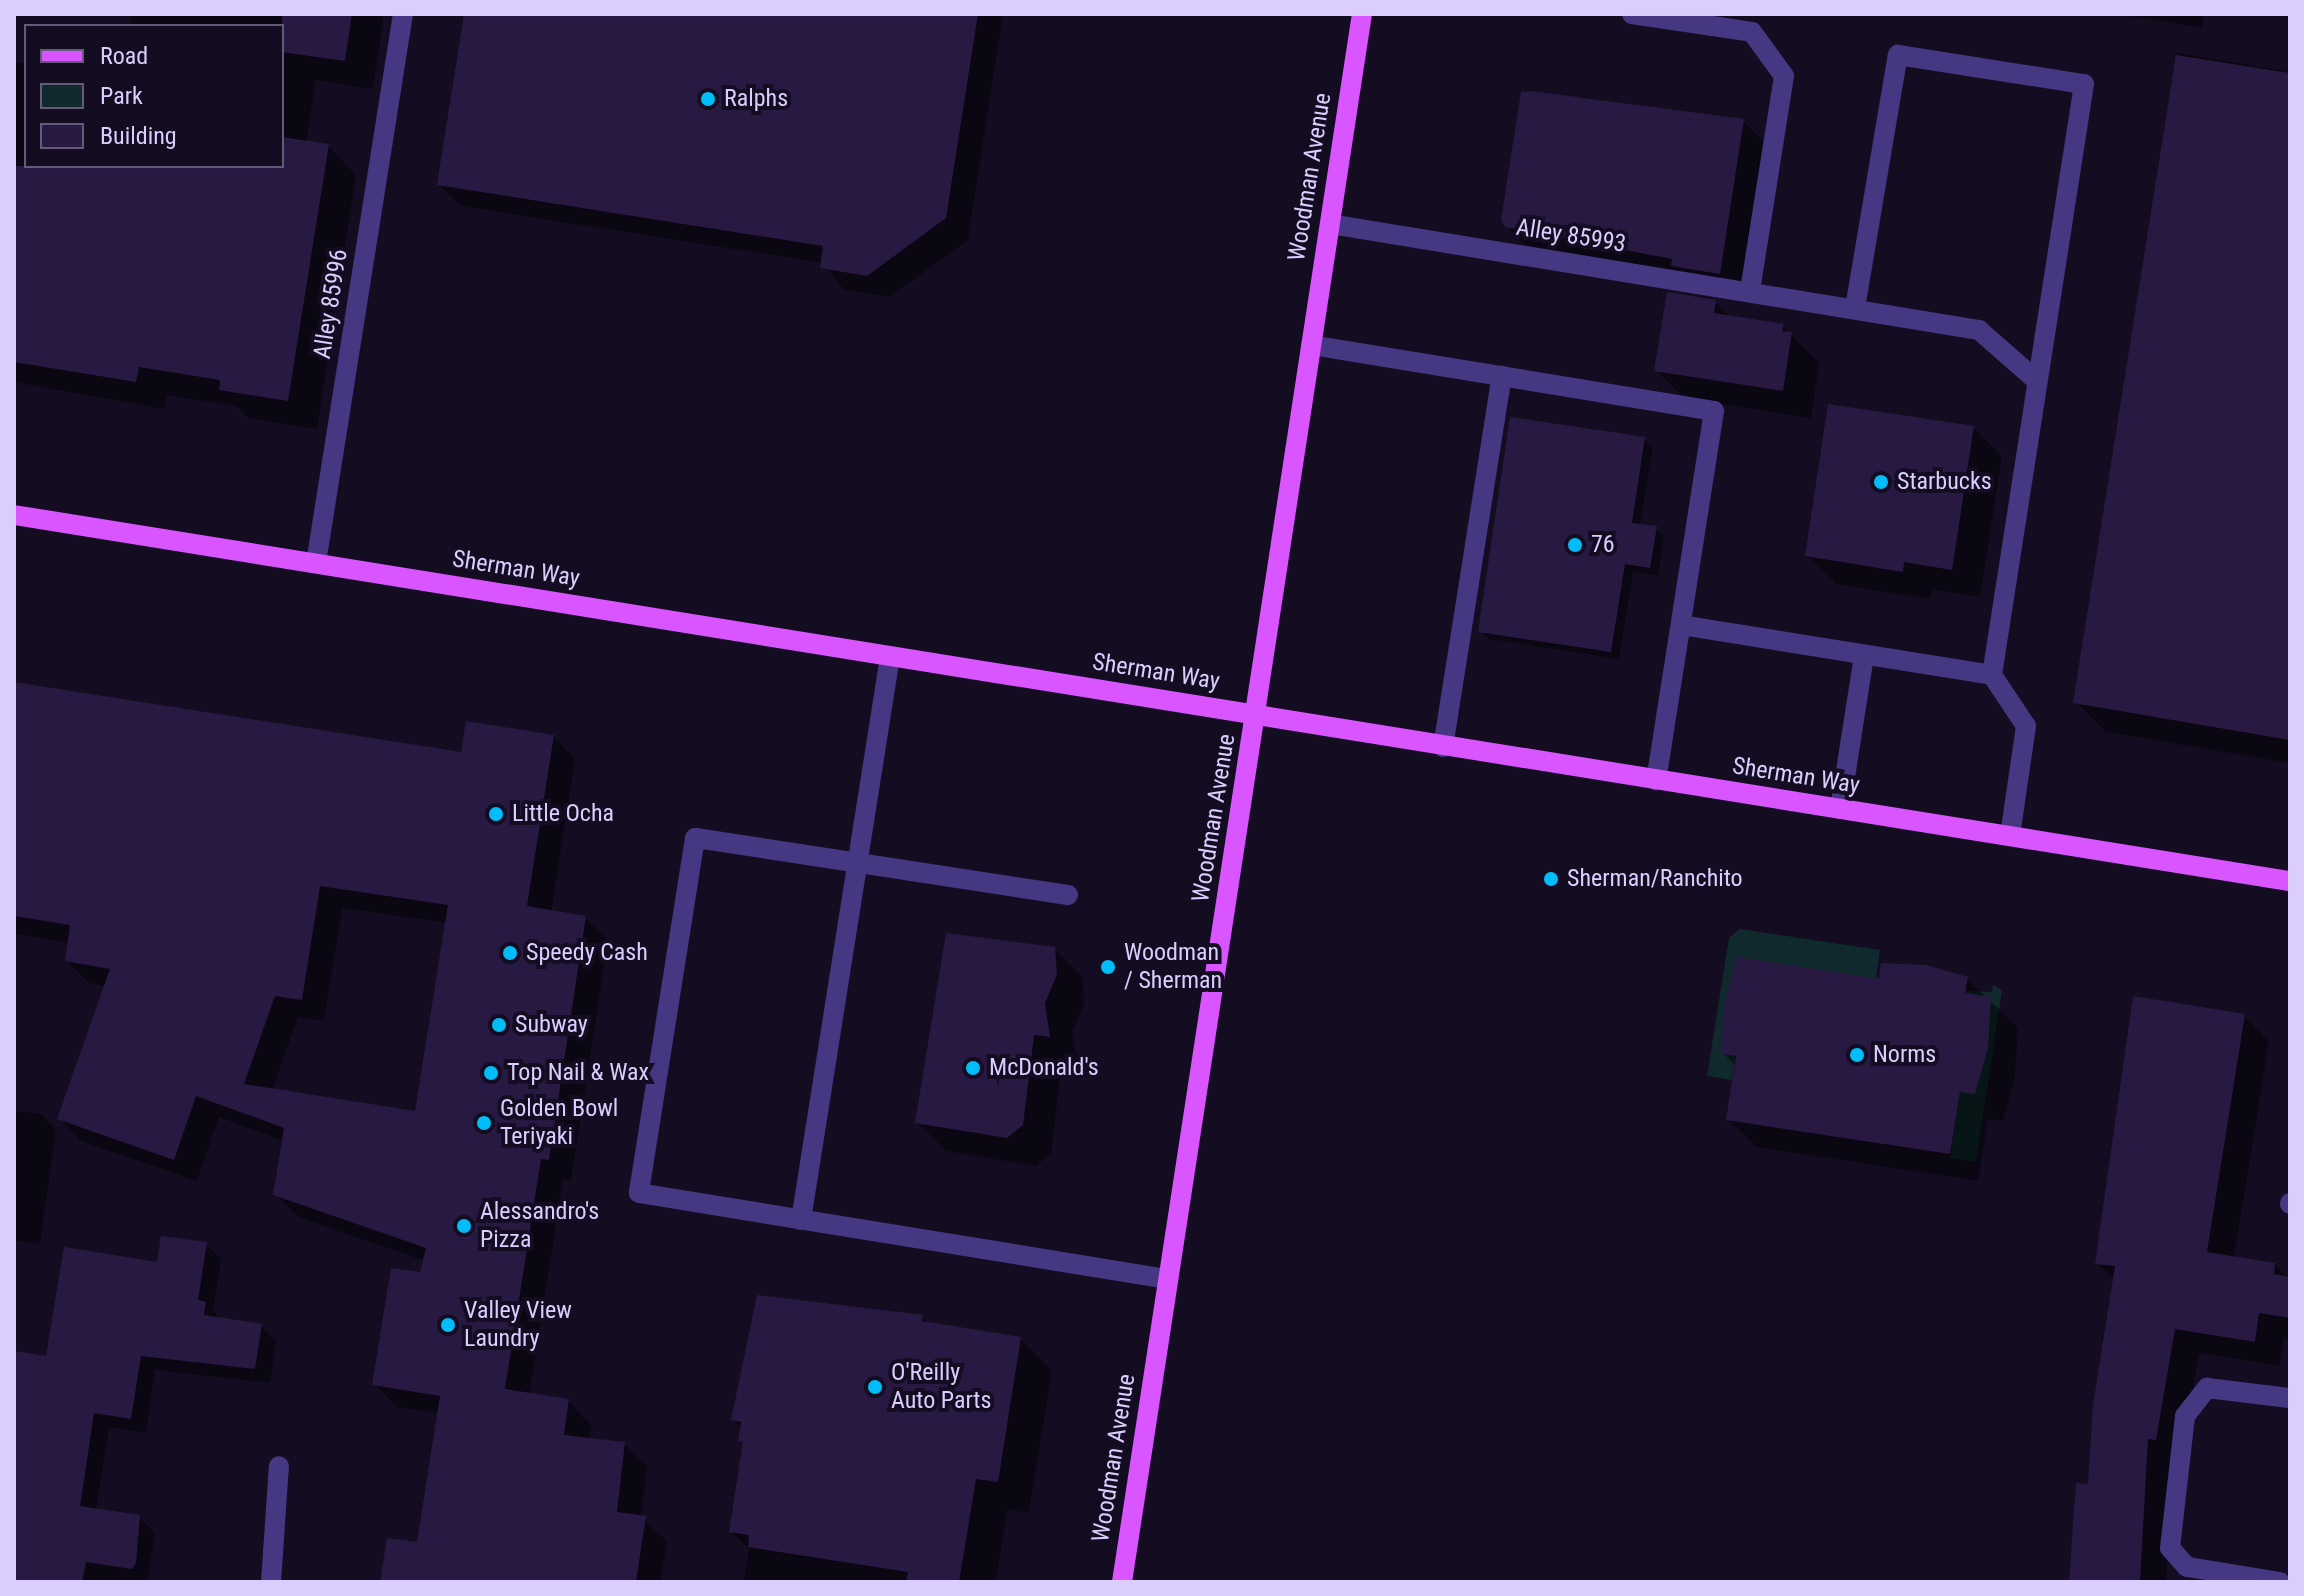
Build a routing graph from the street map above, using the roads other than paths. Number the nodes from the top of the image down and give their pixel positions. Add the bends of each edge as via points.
1 (403, 14) edge
2 (1362, 14) edge
3 (1632, 14) edge
4 (1330, 224) junction
5 (1750, 291) junction
6 (1855, 308) junction
7 (1311, 345) junction
8 (1502, 376) junction
9 (2037, 381) junction
10 (14, 515) edge
11 (316, 563) junction
12 (1681, 625) junction
13 (1864, 655) junction
14 (890, 657) junction
15 (1992, 675) junction
16 (1257, 715) junction
17 (1443, 747) junction
18 (1656, 780) junction
19 (1840, 809) junction
20 (2010, 836) junction
21 (857, 863) junction
22 (2290, 881) edge
23 (1068, 895) dead end
24 (801, 1220) junction
25 (1167, 1279) junction
26 (2290, 1398) edge
27 (279, 1466) dead end
28 (271, 1582) edge
29 (1122, 1582) edge
30 (2280, 1582) edge

1 - 11 street, Alley 85996
2 - 4 main road, Woodman Avenue
3 - 5 street via 1752,32 1784,76
4 - 5 street, Alley 85993
4 - 7 main road, Woodman Avenue
5 - 6 street, Alley 85993
6 - 9 street, Alley 85993 via 1979,330
6 - 9 street via 1898,55 2084,84
7 - 8 street
7 - 16 main road, Woodman Avenue
8 - 12 street via 1714,411
8 - 17 street
9 - 15 street
10 - 11 main road, Sherman Way
11 - 14 main road, Sherman Way
12 - 13 street
12 - 18 street
13 - 15 street
13 - 19 street
14 - 16 main road, Sherman Way
14 - 21 street
15 - 20 street via 2026,726
16 - 17 main road, Sherman Way
16 - 25 main road, Woodman Avenue
17 - 18 main road, Sherman Way
18 - 19 main road, Sherman Way
19 - 20 main road, Sherman Way
20 - 22 main road, Sherman Way
21 - 23 street
21 - 24 street
21 - 24 street via 695,838 639,1193
24 - 25 street
25 - 29 main road, Woodman Avenue
26 - 30 street via 2207,1388 2185,1416 2170,1548 2187,1567
27 - 28 street

